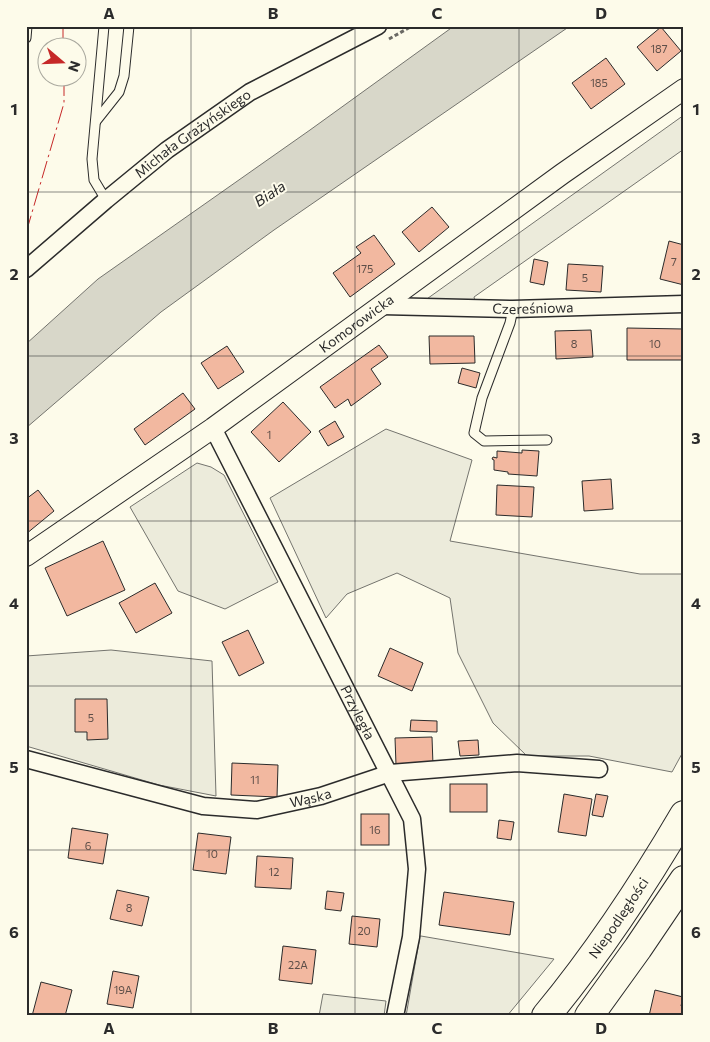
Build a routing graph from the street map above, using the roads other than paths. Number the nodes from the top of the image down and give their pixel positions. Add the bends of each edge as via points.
1 (27, 26) edge
2 (104, 26) edge
3 (129, 26) edge
4 (378, 26) edge
5 (26, 38) edge
6 (684, 90) edge
7 (96, 121) junction
8 (106, 200) junction
9 (26, 269) edge
10 (684, 304) edge
11 (382, 306) junction
12 (513, 309) junction
13 (213, 428) junction
14 (547, 440) dead end
15 (26, 556) edge
16 (26, 759) edge
17 (599, 769) dead end
18 (390, 774) junction
19 (684, 815) edge
20 (684, 880) edge
21 (395, 1016) edge
22 (546, 1016) edge
23 (589, 1016) edge

1 - 5 lane
2 - 7 lane
3 - 7 lane via 124,76 118,92
4 - 8 street, Michała Grażyńskiego via 250,92 166,150
6 - 11 street, Komorowicka via 562,174
7 - 8 lane via 92,159 94,180
8 - 9 street, Michała Grażyńskiego
10 - 12 street, Czereśniowa
11 - 12 street, Czereśniowa
11 - 13 street, Komorowicka
12 - 14 lane via 482,398 474,433 484,442
13 - 15 street, Komorowicka
13 - 18 street, Przyległa
16 - 18 street, Wąska via 203,806 257,810 321,796
17 - 18 street, Wąska via 517,763
18 - 21 street, Przyległa via 412,819 417,869 411,937
19 - 22 highway, Niepodległości via 609,933
20 - 23 highway

